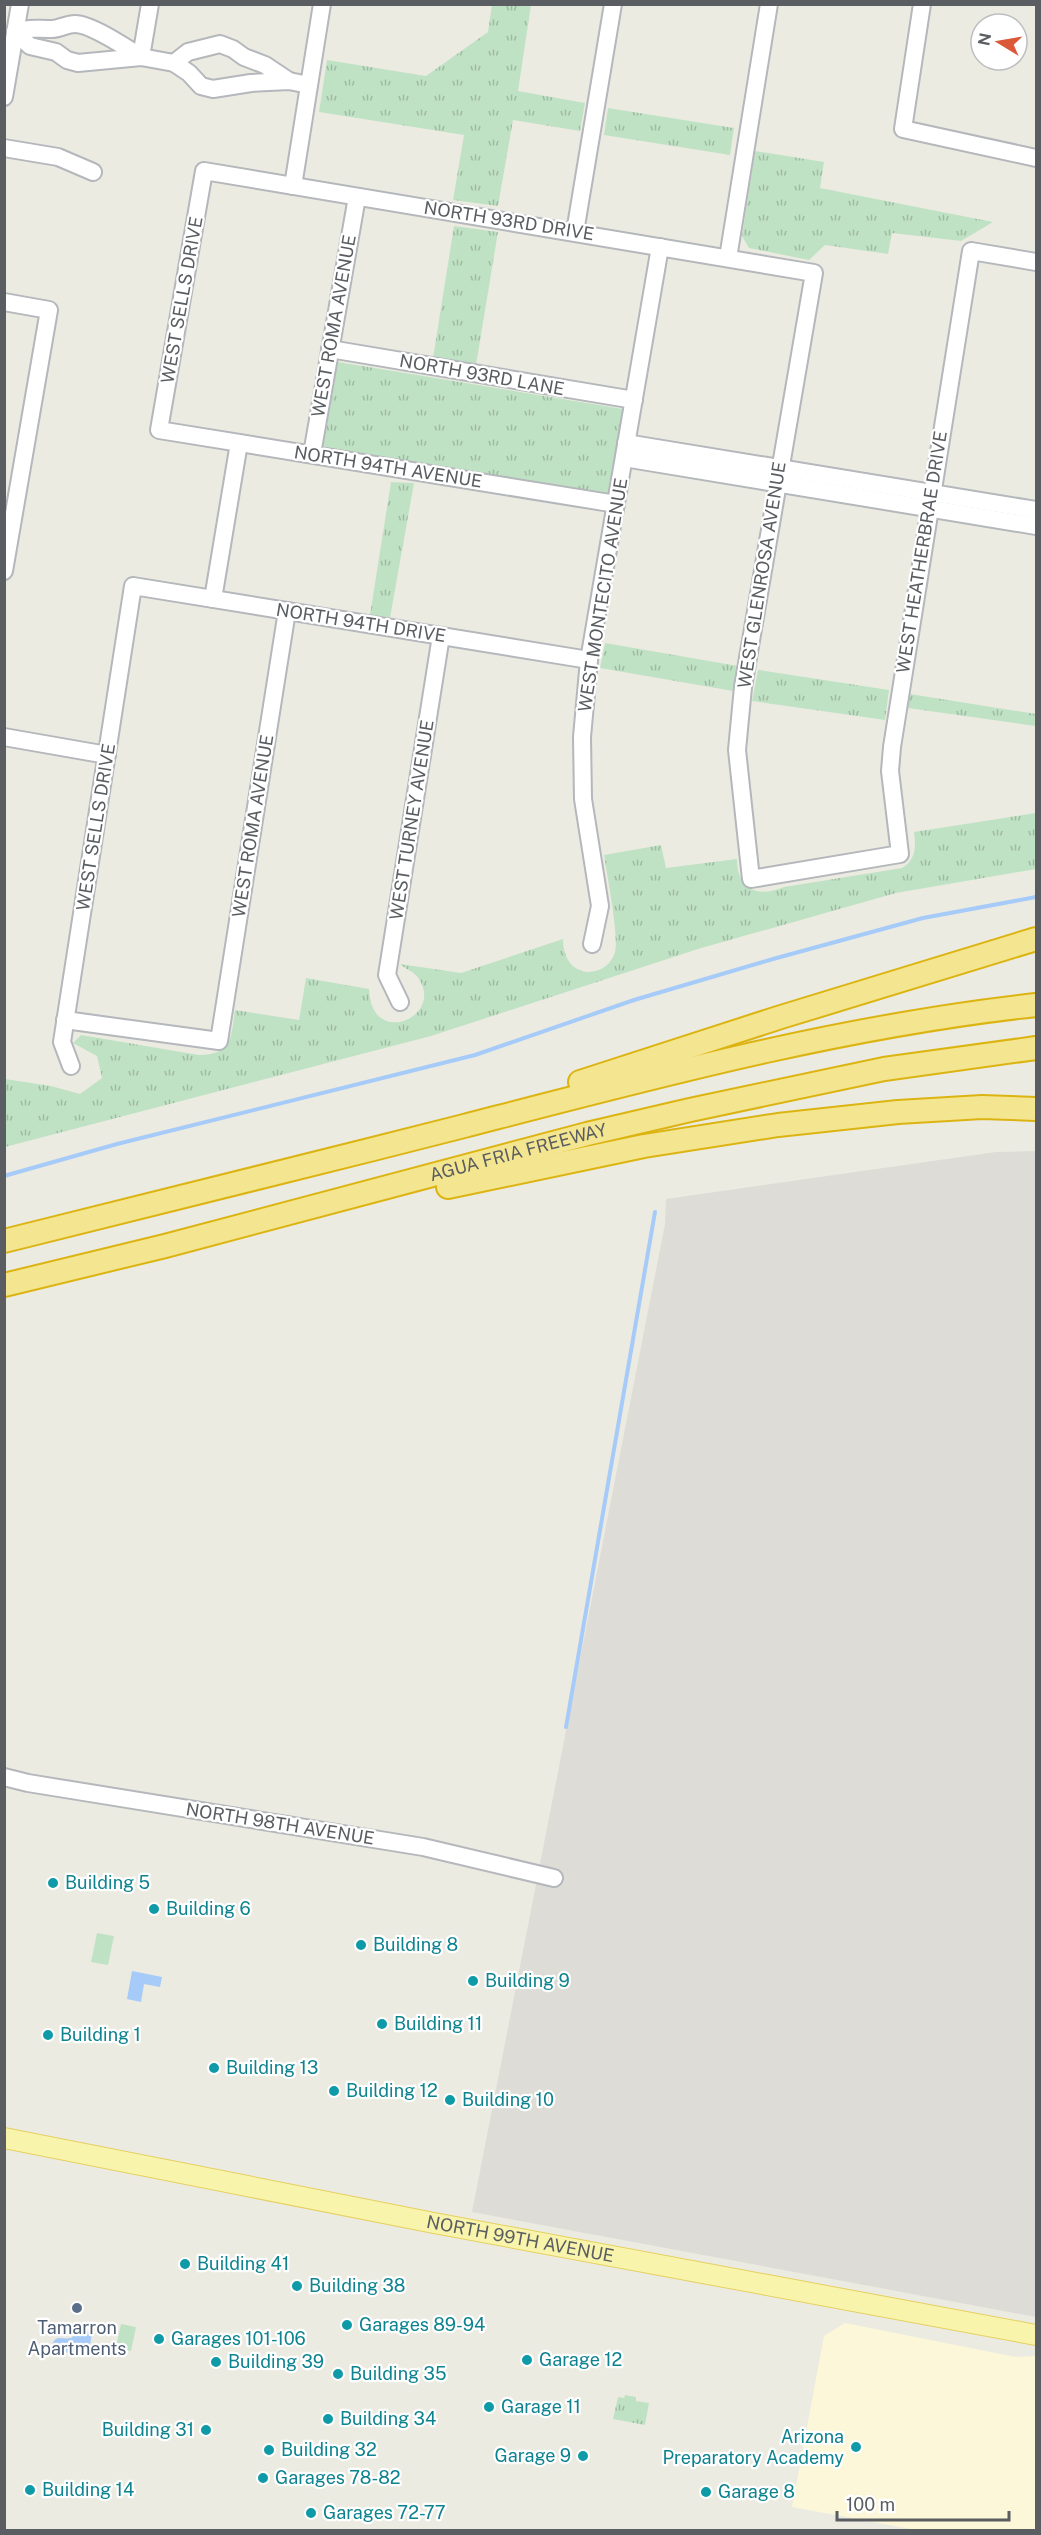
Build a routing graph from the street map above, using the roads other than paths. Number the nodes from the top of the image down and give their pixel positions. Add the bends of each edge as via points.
1 (20, 4) edge
2 (150, 4) edge
3 (162, 4) edge
4 (322, 4) edge
5 (613, 4) edge
6 (769, 4) edge
7 (922, 4) edge
8 (15, 32) junction
9 (142, 51) junction
10 (174, 63) junction
11 (289, 81) junction
12 (309, 85) junction
13 (4, 97) edge
14 (4, 148) edge
15 (1036, 158) edge
16 (204, 171) joint
17 (93, 172) dead end
18 (293, 186) junction
19 (357, 197) junction
20 (575, 232) junction
21 (660, 247) junction
22 (728, 258) junction
23 (1036, 262) edge
24 (814, 273) joint
25 (4, 302) edge
26 (330, 349) junction
27 (634, 400) junction
28 (159, 430) joint
29 (239, 443) junction
30 (625, 451) junction
31 (312, 454) junction
32 (778, 476) junction
33 (930, 501) junction
34 (616, 504) junction
35 (1036, 510) edge
36 (1036, 526) edge
37 (4, 571) edge
38 (133, 586) joint
39 (213, 599) junction
40 (287, 611) junction
41 (441, 636) junction
42 (589, 660) junction
43 (4, 736) edge
44 (107, 754) junction
45 (900, 854) joint
46 (1036, 939) edge
47 (592, 944) dead end
48 (400, 1002) dead end
49 (1036, 1005) edge
50 (65, 1020) junction
51 (1036, 1048) edge
52 (71, 1066) dead end
53 (1036, 1109) edge
54 (163, 1201) junction
55 (4, 1241) edge
56 (165, 1246) junction
57 (4, 1285) edge
58 (4, 1777) edge
59 (554, 1878) dead end
60 (4, 2138) edge
61 (1036, 2335) edge

1 - 8 street
2 - 9 street
3 - 9 street via 156,32
4 - 12 street
5 - 20 street
6 - 22 street
7 - 15 street via 903,129
8 - 9 street via 33,27 82,25
8 - 9 street via 30,45 78,63
8 - 13 street
9 - 10 street
10 - 11 street via 201,86 213,89
10 - 11 street via 188,52 220,44
11 - 12 street
12 - 18 street
14 - 17 street via 58,157
16 - 18 street, NORTH 93RD DRIVE
16 - 28 street, WEST SELLS DRIVE
18 - 19 street, NORTH 93RD DRIVE
19 - 20 street, NORTH 93RD DRIVE
19 - 26 street, WEST ROMA AVENUE
20 - 21 street, NORTH 93RD DRIVE
21 - 22 street, NORTH 93RD DRIVE
21 - 27 street, WEST MONTECITO AVENUE
22 - 24 street, NORTH 93RD DRIVE
23 - 33 street, WEST HEATHERBRAE DRIVE via 971,251
24 - 32 street, WEST GLENROSA AVENUE
25 - 37 street via 49,310
26 - 27 street, NORTH 93RD LANE
26 - 31 street, WEST ROMA AVENUE
27 - 30 street, WEST MONTECITO AVENUE
28 - 29 street, NORTH 94TH AVENUE
29 - 31 street, NORTH 94TH AVENUE
29 - 39 street
30 - 32 street
30 - 34 street, WEST MONTECITO AVENUE
31 - 34 street, NORTH 94TH AVENUE
32 - 33 street
32 - 45 street, WEST GLENROSA AVENUE via 743,683 737,750 751,879
33 - 35 street
33 - 36 street
33 - 45 street, WEST HEATHERBRAE DRIVE via 890,763
34 - 42 street, WEST MONTECITO AVENUE
38 - 39 street, NORTH 94TH DRIVE
38 - 44 street, WEST SELLS DRIVE
39 - 40 street, NORTH 94TH DRIVE
40 - 41 street, NORTH 94TH DRIVE
40 - 50 street, WEST ROMA AVENUE via 219,1041
41 - 42 street, NORTH 94TH DRIVE
41 - 48 street, WEST TURNEY AVENUE via 387,975
42 - 47 street, WEST MONTECITO AVENUE via 582,736 582,799 600,906
43 - 44 street
44 - 50 street, WEST SELLS DRIVE
46 - 54 highway via 572,1084 233,1173
49 - 54 highway via 941,1016 792,1045
50 - 52 street, WEST SELLS DRIVE via 62,1042
51 - 56 highway, AGUA FRIA FREEWAY via 884,1069 690,1110
53 - 56 highway via 982,1107 898,1112 739,1130 460,1184 243,1240
54 - 55 highway
56 - 57 highway, AGUA FRIA FREEWAY
58 - 59 street, NORTH 98TH AVENUE via 423,1847
60 - 61 main road, NORTH 99TH AVENUE

